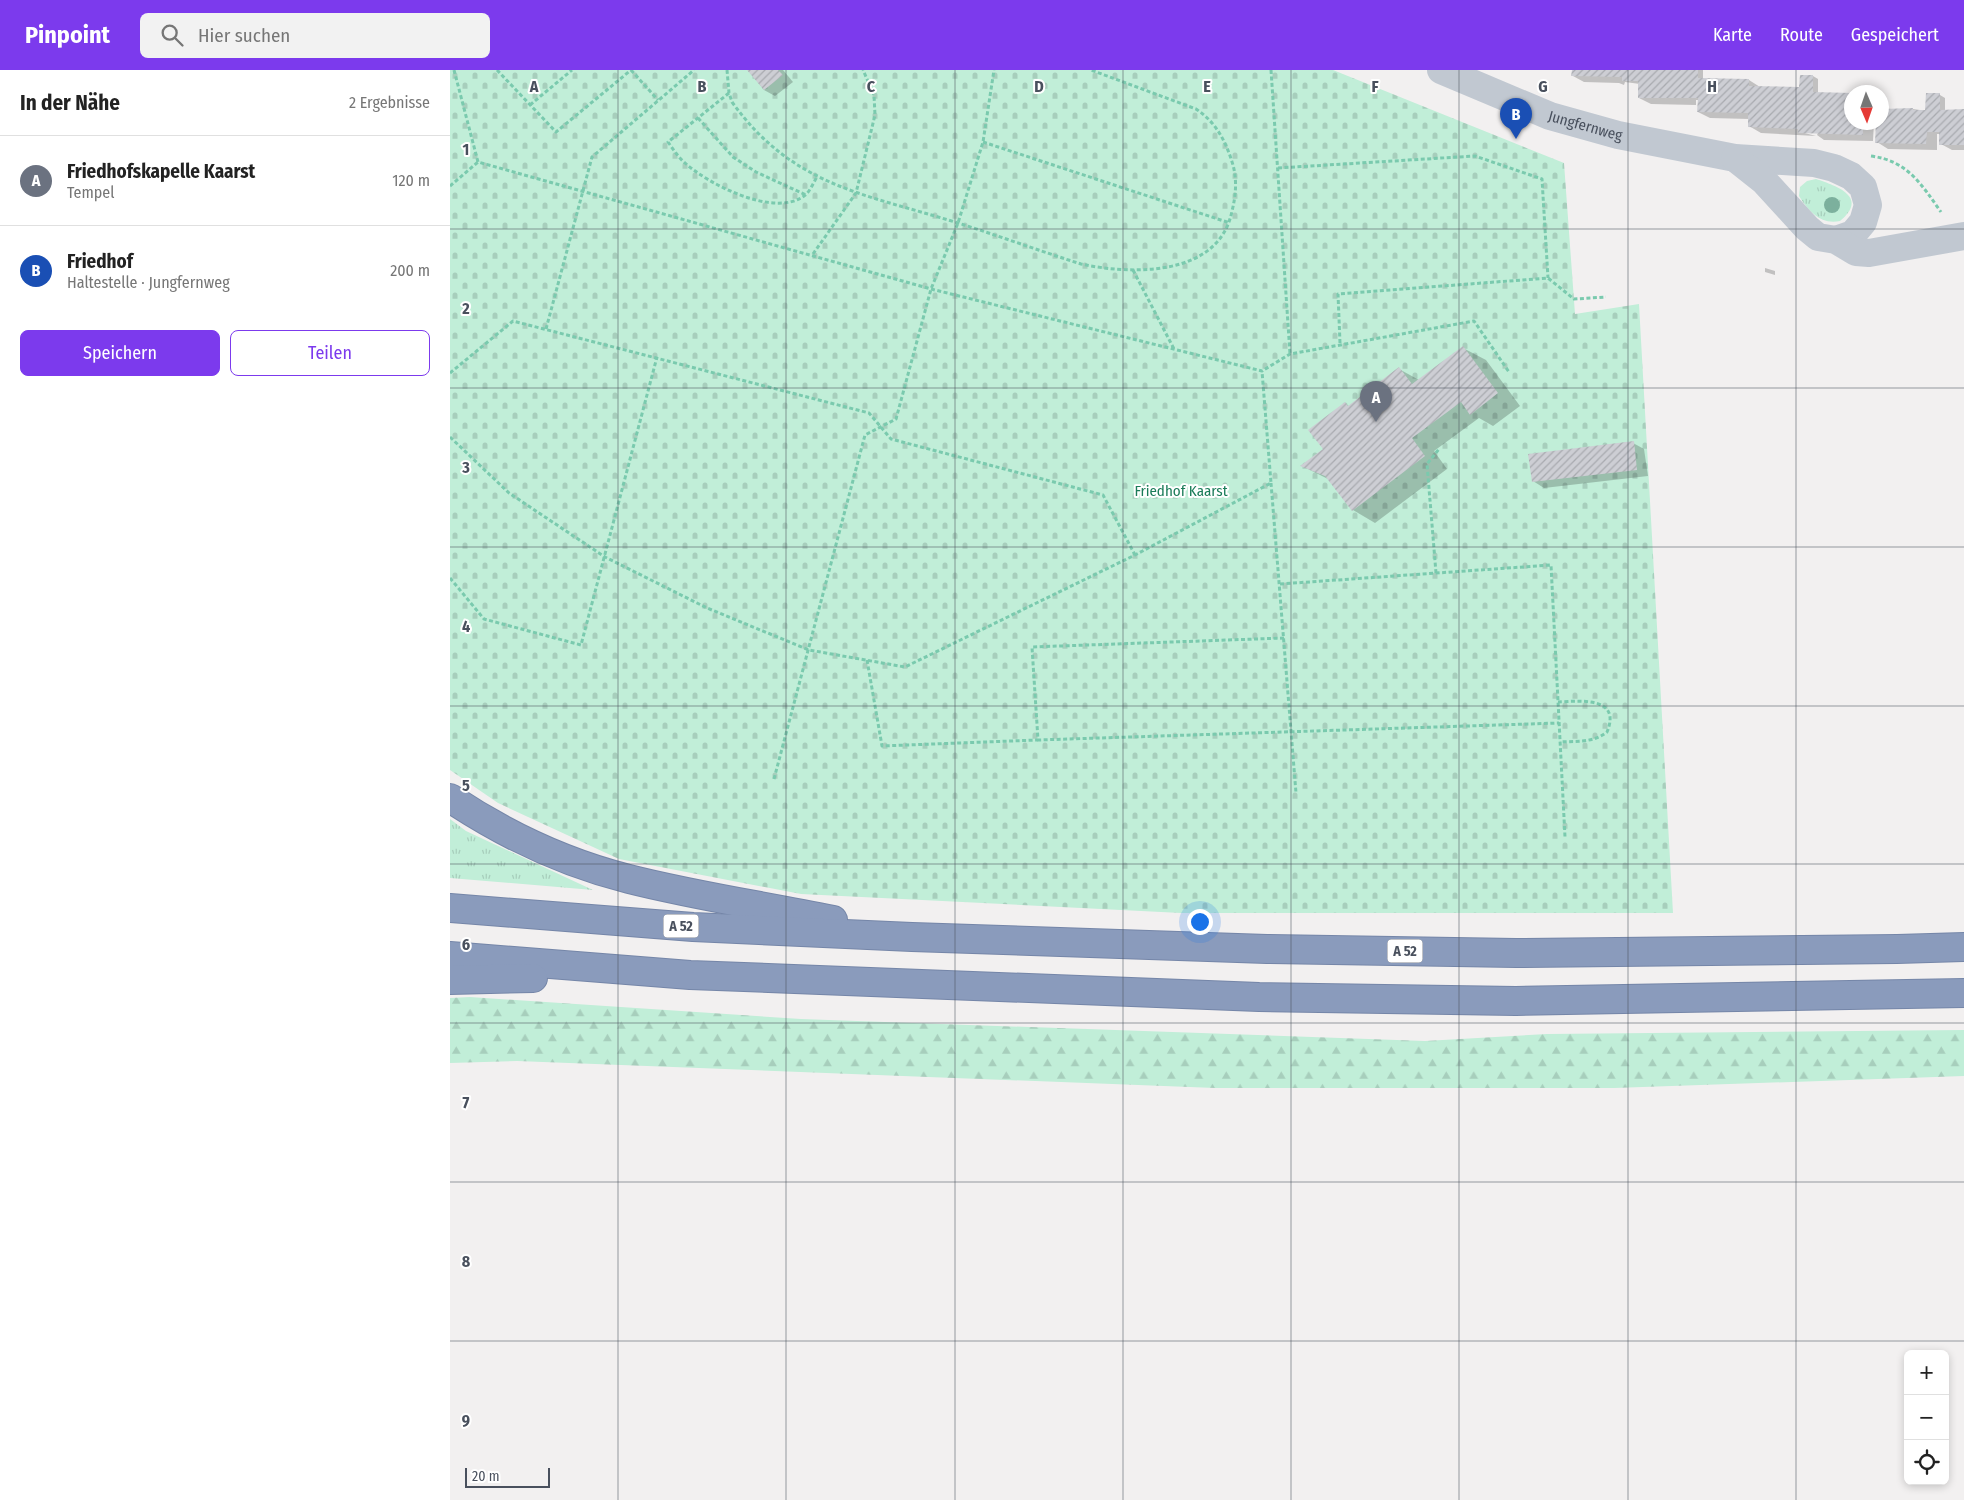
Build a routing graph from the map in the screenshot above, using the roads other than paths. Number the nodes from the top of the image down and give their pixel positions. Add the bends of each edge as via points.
1 (1443, 70) edge
2 (1735, 158) junction
3 (1964, 236) edge
4 (1836, 240) junction
5 (450, 798) edge
6 (450, 908) edge
7 (912, 937) junction
8 (1964, 947) edge
9 (450, 956) edge
10 (690, 975) junction
11 (450, 980) edge
12 (1964, 993) edge

1 - 2 street, Jungfernweg via 1558,118 1633,138
2 - 4 street, Jungfernweg via 1764,181 1818,237
2 - 4 street, Jungfernweg via 1814,163 1851,176 1863,187 1868,205 1864,222 1853,234
3 - 4 street, Jungfernweg via 1869,254 1856,252
5 - 7 highway via 516,837 564,858 627,879
6 - 7 highway, A 52 via 693,927
7 - 8 highway, A 52 via 1257,949 1516,953
9 - 10 highway
10 - 11 highway
10 - 12 highway via 1259,997 1487,1000

